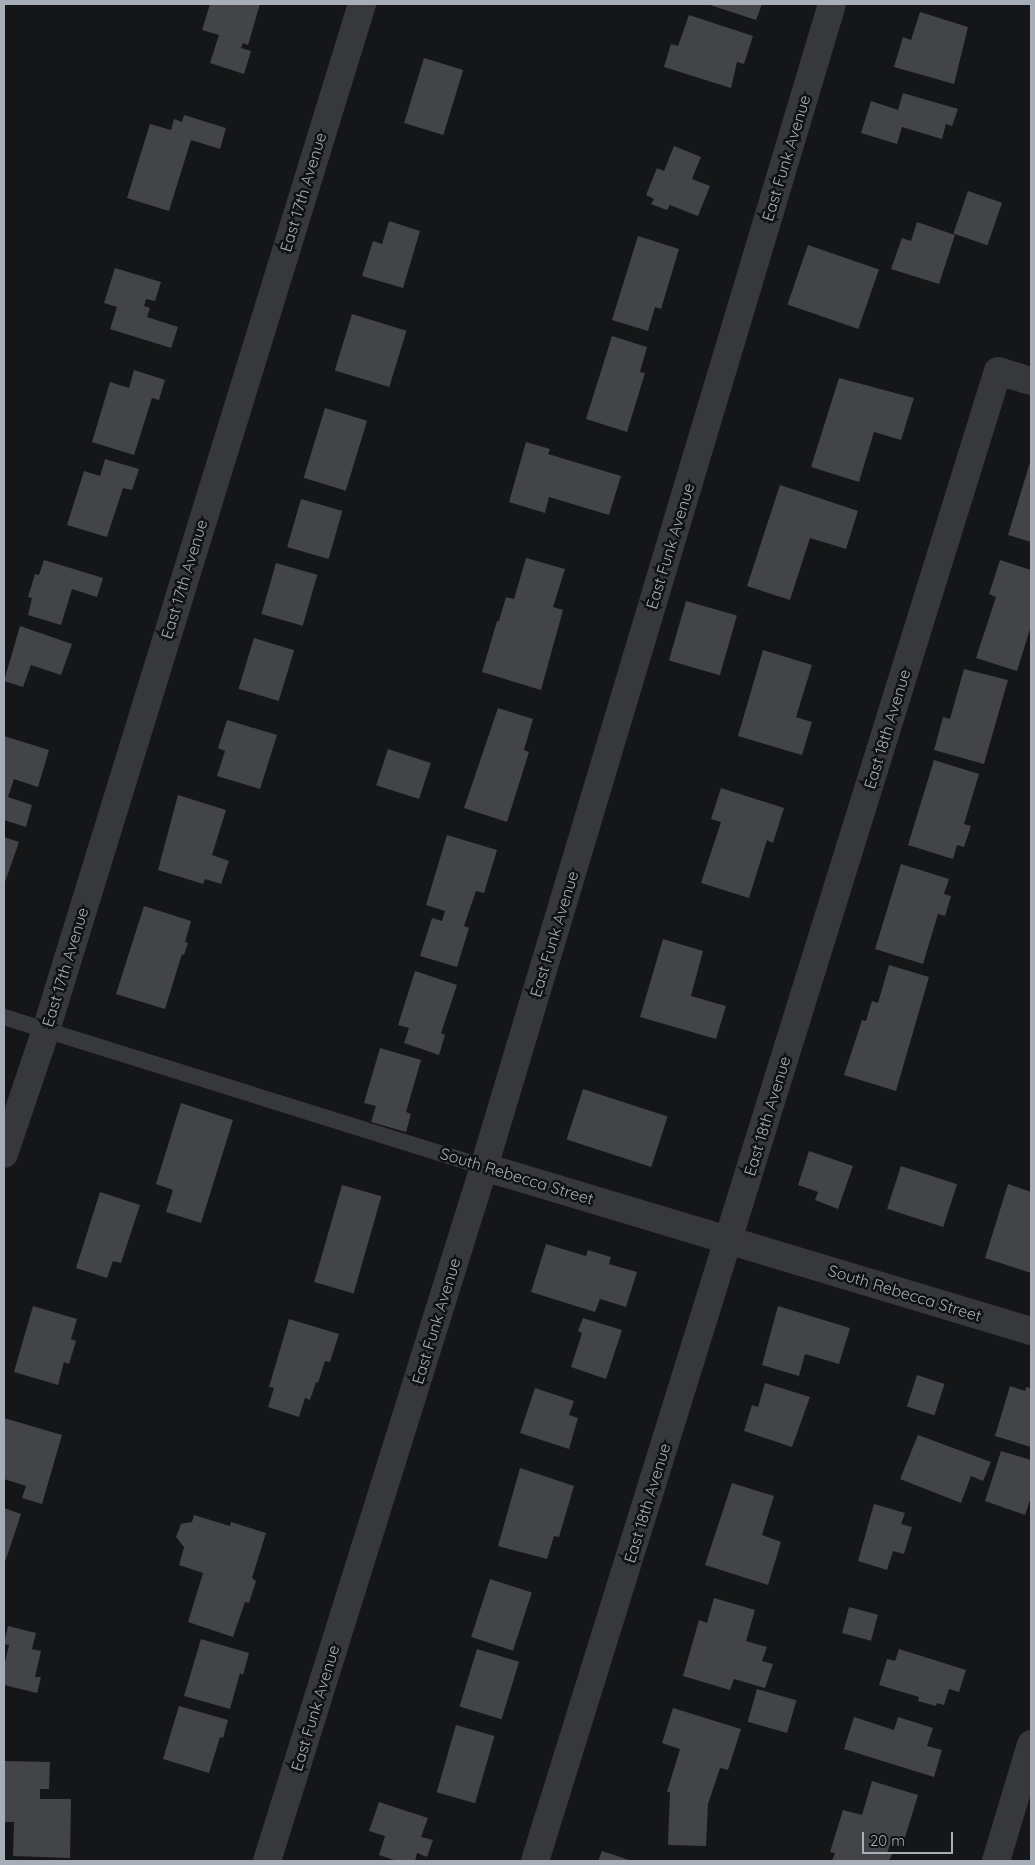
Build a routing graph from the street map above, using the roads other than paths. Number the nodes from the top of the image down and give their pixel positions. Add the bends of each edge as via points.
1 (362, 4) edge
2 (832, 4) edge
3 (1031, 381) edge
4 (4, 1017) edge
5 (46, 1030) junction
6 (4, 1154) edge
7 (484, 1167) junction
8 (728, 1240) junction
9 (1031, 1331) edge
10 (1031, 1744) edge
11 (267, 1861) edge
12 (536, 1861) edge
13 (996, 1861) edge

1 - 5 street, East 17th Avenue
2 - 7 street, East Funk Avenue
3 - 8 street, East 18th Avenue via 998,371
4 - 5 lane, South Rebecca Street
5 - 6 street, East 17th Avenue
5 - 7 lane, South Rebecca Street
7 - 8 street, South Rebecca Street
7 - 11 street, East Funk Avenue
8 - 9 street, South Rebecca Street
8 - 12 street, East 18th Avenue
10 - 13 street

